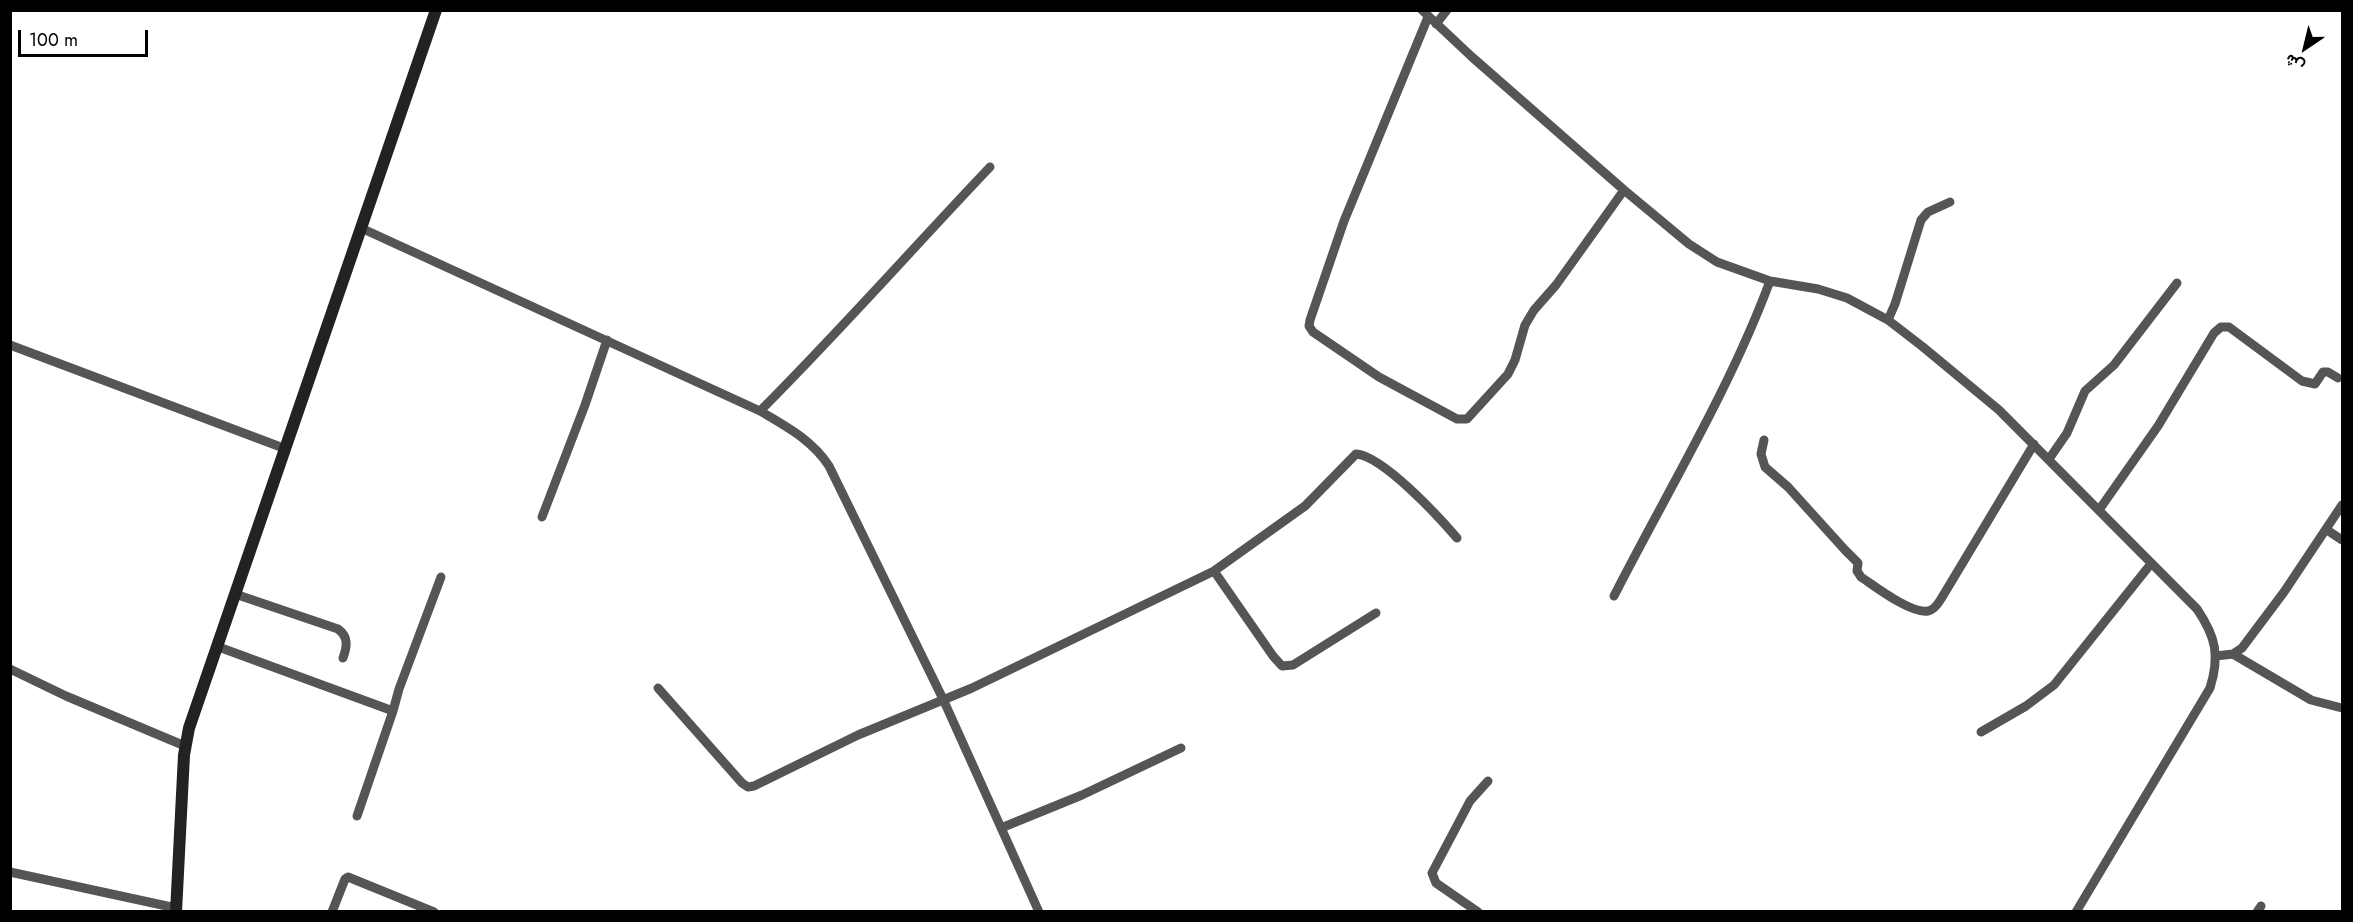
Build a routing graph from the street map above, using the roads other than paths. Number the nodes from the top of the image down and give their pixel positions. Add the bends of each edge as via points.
1 (436, 10) edge
2 (1447, 10) edge
3 (1429, 17) edge
4 (990, 167) dead end
5 (1624, 190) junction
6 (1950, 202) dead end
7 (361, 228) junction
8 (1770, 281) junction
9 (2177, 283) dead end
10 (1888, 320) junction
11 (607, 340) junction
12 (10, 345) edge
13 (2338, 378) dead end
14 (760, 411) junction
15 (1764, 440) dead end
16 (2034, 444) junction
17 (286, 449) junction
18 (2049, 459) junction
19 (2343, 505) edge
20 (2099, 510) junction
21 (542, 517) dead end
22 (2327, 530) junction
23 (1457, 538) dead end
24 (2343, 540) edge
25 (2150, 565) junction
26 (1214, 570) junction
27 (441, 577) dead end
28 (235, 594) junction
29 (1614, 596) dead end
30 (1376, 613) dead end
31 (216, 646) junction
32 (2233, 654) junction
33 (2216, 656) junction
34 (343, 658) dead end
35 (10, 669) edge
36 (658, 688) dead end
37 (943, 699) junction
38 (2343, 708) edge
39 (393, 711) junction
40 (1981, 732) dead end
41 (185, 746) junction
42 (1181, 748) dead end
43 (1488, 781) dead end
44 (357, 816) dead end
45 (1001, 828) junction
46 (10, 872) edge
47 (176, 910) edge
48 (332, 912) edge
49 (434, 912) edge
50 (1039, 912) edge
51 (1478, 912) edge
52 (2076, 912) edge

1 - 7 street
2 - 3 street
3 - 5 street
3 - 5 street via 1344,221 1310,320 1313,332 1379,377 1457,419 1467,419 1508,374 1520,339 1542,298 1556,285
4 - 14 street
5 - 8 street via 1717,262
6 - 10 street via 1928,212 1921,220
7 - 11 street
7 - 17 street
8 - 10 street via 1847,298
8 - 29 street via 1726,382
9 - 18 street via 2114,365 2085,391 2067,433
10 - 16 street via 1999,410
11 - 14 street
11 - 21 street
12 - 17 street
13 - 20 street via 2323,372 2315,384 2302,381 2229,327 2221,327
14 - 37 street via 800,434 823,457
15 - 16 street via 1761,454 1765,467 1853,556 1861,577 1906,606 1927,612 1941,599
16 - 18 street
17 - 28 street
18 - 20 street
19 - 22 street
20 - 25 street
22 - 24 street
22 - 32 street via 2250,638
23 - 26 street via 1382,466 1356,454 1305,506
25 - 33 street via 2197,609 2208,626
25 - 40 street via 2054,685
26 - 30 street via 1282,666 1293,665
26 - 37 street
27 - 39 street
28 - 31 street
28 - 34 street via 338,629 346,640
31 - 39 street
31 - 41 street
32 - 33 street
32 - 38 street via 2311,700
33 - 52 street via 2210,688
35 - 41 street
36 - 37 street via 748,787
37 - 45 street
39 - 44 street
41 - 47 street
42 - 45 street
43 - 51 street via 1470,801 1432,873 1436,883
45 - 50 street
46 - 47 street
48 - 49 street via 348,877

